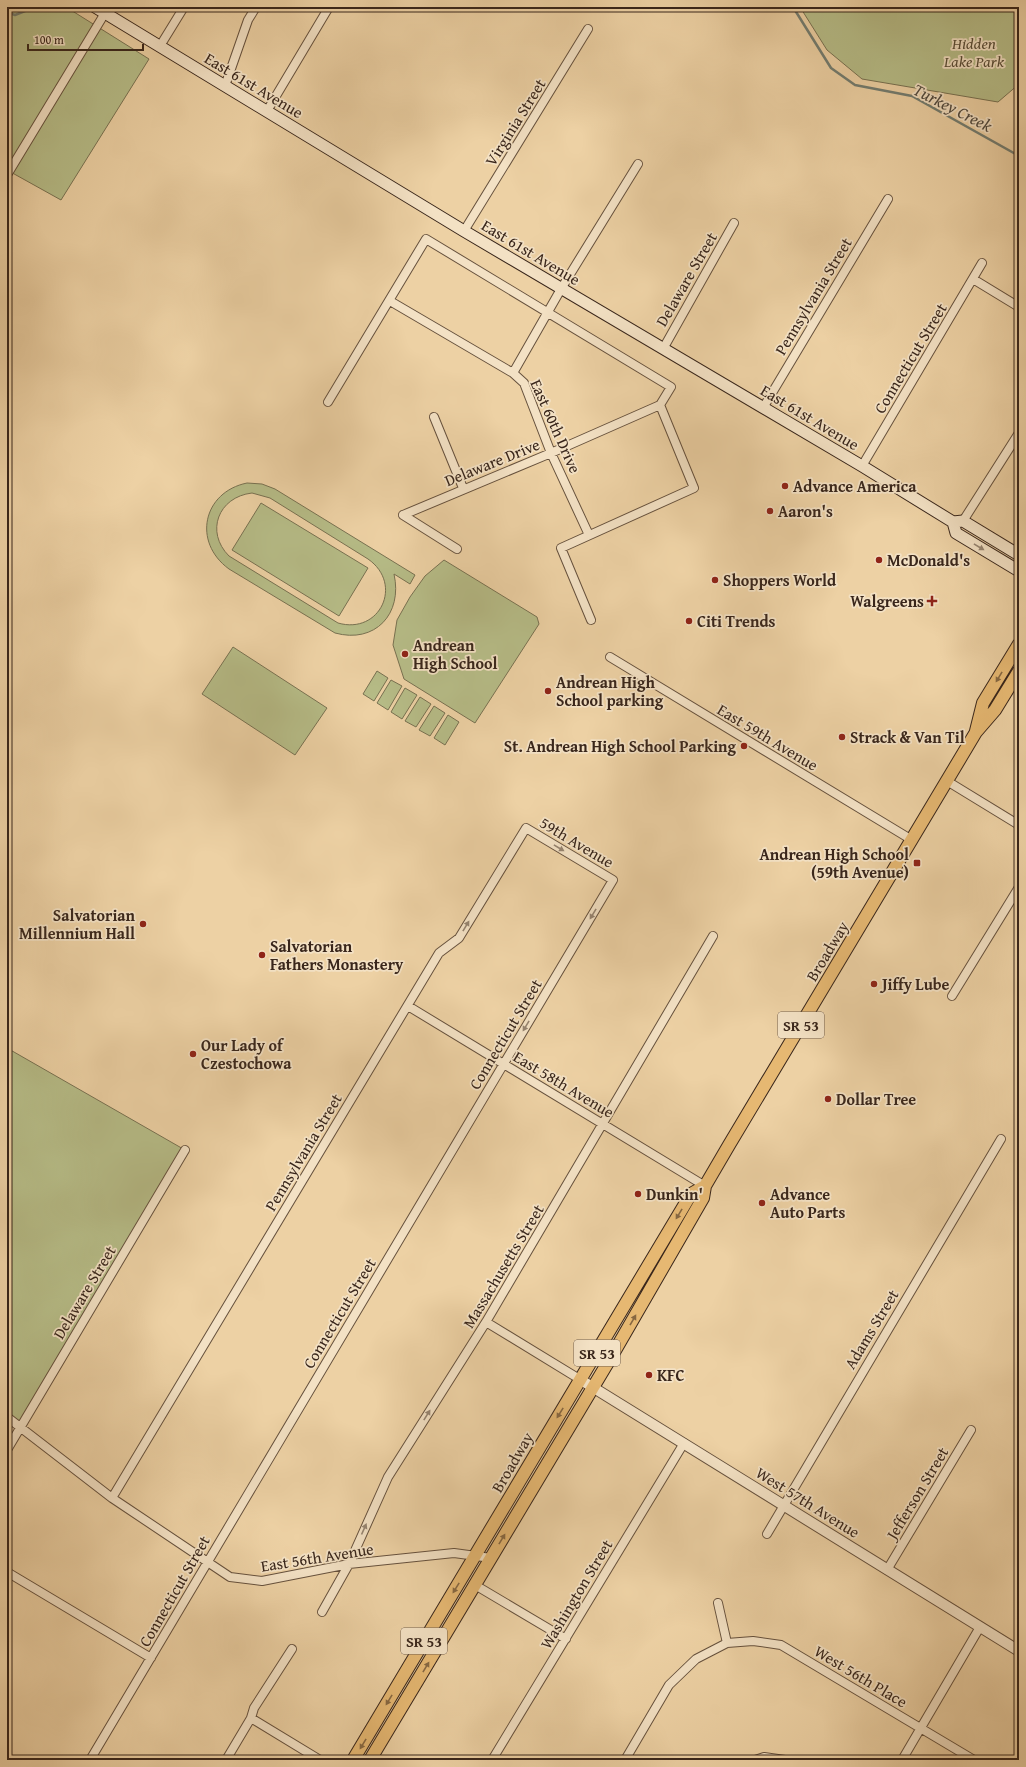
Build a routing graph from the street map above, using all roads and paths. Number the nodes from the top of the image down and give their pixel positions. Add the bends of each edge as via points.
1 (95, 7) edge
2 (184, 7) edge
3 (256, 7) edge
4 (329, 7) edge
5 (105, 13) junction
6 (588, 29) dead end
7 (160, 46) junction
8 (225, 86) junction
9 (267, 111) junction
10 (638, 164) dead end
11 (7, 175) edge
12 (888, 199) dead end
13 (734, 223) dead end
14 (464, 231) junction
15 (982, 263) dead end
16 (973, 279) junction
17 (561, 288) junction
18 (390, 301) junction
19 (1019, 307) edge
20 (548, 312) junction
21 (663, 348) junction
22 (513, 373) junction
23 (328, 402) dead end
24 (660, 405) junction
25 (763, 408) junction
26 (434, 417) dead end
27 (1019, 433) edge
28 (551, 453) junction
29 (862, 466) junction
30 (464, 488) junction
31 (958, 522) junction
32 (589, 535) junction
33 (458, 549) dead end
34 (1019, 555) edge
35 (1019, 571) edge
36 (591, 620) dead end
37 (1019, 644) edge
38 (610, 657) dead end
39 (1019, 671) edge
40 (976, 732) junction
41 (947, 781) junction
42 (1019, 825) edge
43 (526, 828) joint
44 (912, 840) junction
45 (613, 880) joint
46 (1019, 887) edge
47 (713, 936) dead end
48 (952, 996) dead end
49 (408, 1006) junction
50 (504, 1064) junction
51 (603, 1124) junction
52 (1001, 1139) dead end
53 (185, 1150) dead end
54 (705, 1186) junction
55 (486, 1322) junction
56 (581, 1380) junction
57 (593, 1388) junction
58 (7, 1417) edge
59 (20, 1427) junction
60 (971, 1430) dead end
61 (684, 1443) junction
62 (7, 1450) edge
63 (112, 1498) junction
64 (783, 1504) junction
65 (766, 1534) dead end
66 (477, 1555) junction
67 (491, 1558) junction
68 (207, 1563) junction
69 (348, 1564) junction
70 (887, 1570) junction
71 (7, 1572) edge
72 (475, 1585) junction
73 (718, 1603) dead end
74 (322, 1612) dead end
75 (980, 1627) junction
76 (566, 1639) junction
77 (727, 1643) junction
78 (292, 1648) dead end
79 (1019, 1651) edge
80 (151, 1658) junction
81 (251, 1718) junction
82 (921, 1727) junction
83 (90, 1760) edge
84 (226, 1760) edge
85 (320, 1760) edge
86 (353, 1760) edge
87 (370, 1760) edge
88 (492, 1760) edge
89 (625, 1760) edge
90 (754, 1760) edge
91 (785, 1760) edge
92 (902, 1760) edge
93 (974, 1760) edge

1 - 5 main road, East 61st Avenue
2 - 7 street
3 - 8 street via 248,20
4 - 9 street
5 - 7 main road, East 61st Avenue
5 - 11 street
6 - 14 street, Virginia Street
7 - 8 main road, East 61st Avenue
8 - 9 main road, East 61st Avenue
9 - 14 main road, East 61st Avenue
10 - 17 street
12 - 25 street, Pennsylvania Street
13 - 21 street, Delaware Street
14 - 17 main road, East 61st Avenue
15 - 16 street, Connecticut Street
16 - 19 street
16 - 29 street, Connecticut Street
17 - 20 street
17 - 21 main road, East 61st Avenue
18 - 20 street via 426,239
18 - 22 street, East 60th Drive
18 - 23 street
20 - 22 street
20 - 24 street via 671,387
21 - 25 main road, East 61st Avenue
22 - 28 street, East 60th Drive via 524,383
24 - 28 street, Delaware Drive
24 - 32 street via 694,488
25 - 29 main road, East 61st Avenue
26 - 30 street
27 - 31 street
28 - 30 street, Delaware Drive
28 - 32 street, East 60th Drive
29 - 31 main road, East 61st Avenue
30 - 33 street, Delaware Drive via 403,515
31 - 34 main road, East 61st Avenue
31 -> 35 main road, East 61st Avenue via 956,533
32 - 36 street via 561,548
37 -> 40 main road, Broadway / SR 53 via 983,703
38 - 44 street, East 59th Avenue
39 - 40 main road, Broadway / SR 53 via 996,710
40 - 41 main road, Broadway / SR 53
41 - 42 street
41 - 44 main road, Broadway / SR 53
43 -> 45 street, 59th Avenue
49 -> 43 street, Pennsylvania Street via 439,953 459,938
44 - 54 main road, Broadway / SR 53
45 -> 50 street, Connecticut Street
46 - 48 street
47 - 51 street, Massachusetts Street
49 - 50 street, East 58th Avenue
49 - 63 street, Pennsylvania Street
50 - 51 street, East 58th Avenue
50 - 68 street, Connecticut Street
51 - 54 street, East 58th Avenue
51 - 55 street, Massachusetts Street
52 - 64 street, Adams Street
53 - 59 street, Delaware Street
54 -> 56 main road, Broadway / SR 53 via 691,1194
57 -> 54 main road, Broadway / SR 53 via 703,1198
55 - 56 street
69 -> 55 street, Massachusetts Street via 388,1477
56 - 57 street, West 57th Avenue
56 -> 66 main road, Broadway / SR 53
57 - 61 street, West 57th Avenue
67 -> 57 main road, Broadway / SR 53
58 - 59 street, East 56th Avenue
59 - 62 street, Delaware Street
59 - 63 street, East 56th Avenue
60 - 70 street, Jefferson Street
61 - 64 street, West 57th Avenue
61 - 76 street, Washington Street
63 - 68 street, East 56th Avenue
64 - 65 street, Adams Street
64 - 70 street, West 57th Avenue
66 - 67 street, East 56th Avenue
66 - 69 street, East 56th Avenue via 454,1553
66 -> 86 main road, Broadway / SR 53
67 - 72 main road, Broadway / SR 53
68 - 69 street, East 56th Avenue via 230,1577 262,1582
68 - 80 street, Connecticut Street
69 - 74 street, Massachusetts Street
70 - 75 street, West 57th Avenue
71 - 80 street
72 - 76 street
87 -> 72 main road, Broadway / SR 53
73 - 77 street
75 - 79 street, West 57th Avenue
75 - 82 street
76 - 88 street, Washington Street
77 - 82 street, West 56th Place via 753,1641 781,1645
77 - 89 street via 696,1659 669,1685
78 - 81 street via 254,1708
80 - 83 street, Connecticut Street
81 - 84 street
81 - 85 street
82 - 92 street
82 - 93 street, West 56th Place
90 - 91 street via 764,1757

